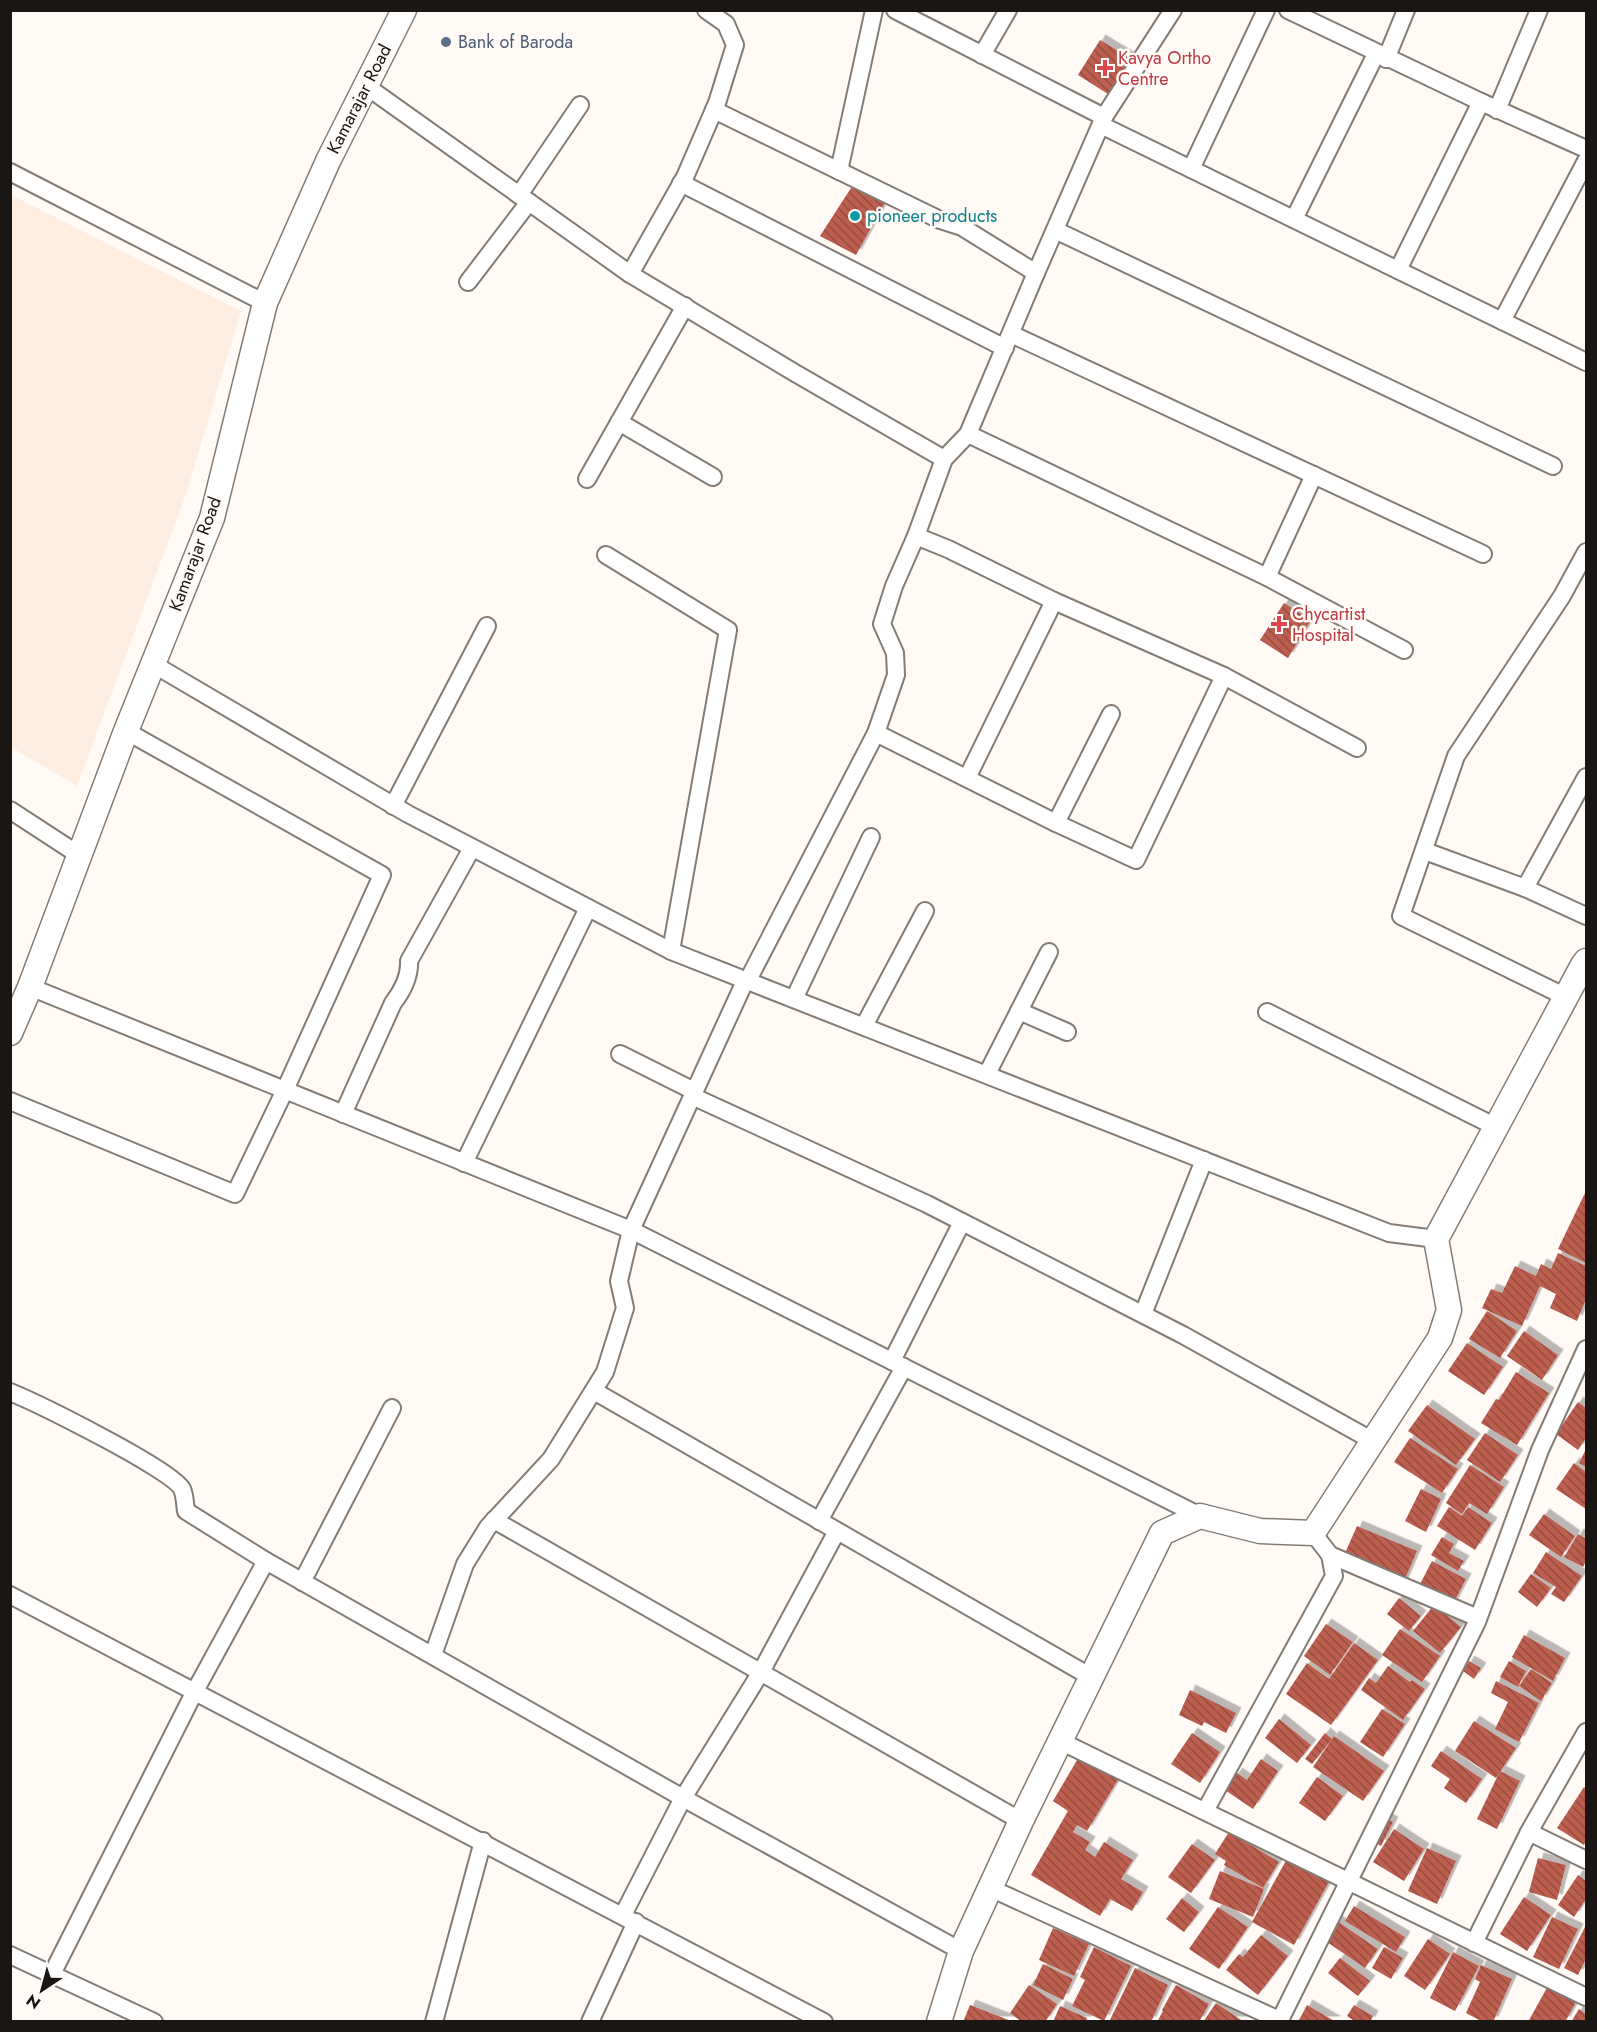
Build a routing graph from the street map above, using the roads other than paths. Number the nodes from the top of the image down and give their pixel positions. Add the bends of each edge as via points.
1 (404, 10) edge
2 (706, 10) edge
3 (874, 10) edge
4 (895, 10) edge
5 (1008, 10) edge
6 (1173, 10) edge
7 (1266, 10) edge
8 (1288, 10) edge
9 (1406, 10) edge
10 (1539, 10) edge
11 (982, 55) junction
12 (1381, 56) junction
13 (366, 86) junction
14 (1480, 102) junction
15 (580, 105) dead end
16 (714, 110) junction
17 (1497, 110) junction
18 (1102, 121) junction
19 (1586, 150) edge
20 (1191, 169) junction
21 (839, 171) junction
22 (10, 172) edge
23 (681, 183) junction
24 (524, 198) junction
25 (1294, 219) junction
26 (1055, 230) junction
27 (1398, 270) junction
28 (1036, 273) junction
29 (630, 274) junction
30 (468, 282) dead end
31 (265, 303) junction
32 (685, 306) junction
33 (1502, 321) junction
34 (1008, 341) junction
35 (1587, 362) edge
36 (619, 422) junction
37 (969, 434) junction
38 (945, 459) junction
39 (1553, 466) dead end
40 (1314, 475) junction
41 (713, 477) dead end
42 (587, 479) dead end
43 (916, 536) junction
44 (1587, 552) edge
45 (1483, 554) dead end
46 (606, 555) dead end
47 (1267, 577) junction
48 (1054, 601) junction
49 (487, 626) dead end
50 (1404, 650) dead end
51 (153, 664) junction
52 (1224, 676) junction
53 (1111, 714) dead end
54 (126, 731) junction
55 (876, 733) junction
56 (1357, 748) dead end
57 (1587, 777) edge
58 (967, 778) junction
59 (393, 806) junction
60 (10, 810) edge
61 (1056, 823) junction
62 (871, 837) dead end
63 (472, 848) junction
64 (1425, 851) junction
65 (79, 855) junction
66 (1525, 888) junction
67 (588, 908) junction
68 (925, 911) dead end
69 (1587, 916) edge
70 (671, 951) junction
71 (1049, 952) dead end
72 (1587, 961) edge
73 (747, 980) junction
74 (30, 987) junction
75 (1566, 997) junction
76 (794, 999) junction
77 (1019, 1011) junction
78 (1267, 1012) dead end
79 (864, 1026) junction
80 (1067, 1032) dead end
81 (10, 1033) edge
82 (620, 1054) dead end
83 (987, 1074) junction
84 (285, 1090) junction
85 (693, 1094) junction
86 (10, 1101) edge
87 (343, 1114) junction
88 (1496, 1127) junction
89 (1204, 1160) junction
90 (464, 1163) junction
91 (962, 1222) junction
92 (631, 1230) junction
93 (1436, 1239) junction
94 (1143, 1314) junction
95 (1587, 1349) edge
96 (898, 1364) junction
97 (594, 1391) junction
98 (10, 1392) edge
99 (392, 1408) dead end
100 (1373, 1441) junction
101 (1200, 1516) junction
102 (494, 1520) junction
103 (819, 1521) junction
104 (837, 1531) junction
105 (1313, 1533) junction
106 (1330, 1555) junction
107 (266, 1561) junction
108 (302, 1582) junction
109 (10, 1595) edge
110 (1478, 1618) junction
111 (434, 1655) junction
112 (761, 1672) junction
113 (1091, 1677) junction
114 (195, 1691) junction
115 (1587, 1732) edge
116 (1060, 1741) junction
117 (683, 1798) junction
118 (1205, 1812) junction
119 (1021, 1821) junction
120 (1529, 1832) junction
121 (483, 1841) junction
122 (1587, 1860) edge
123 (1348, 1881) junction
124 (990, 1888) junction
125 (630, 1919) junction
126 (1474, 1942) junction
127 (961, 1951) junction
128 (10, 1954) edge
129 (52, 1974) junction
130 (1587, 1997) edge
131 (1279, 2021) edge
132 (154, 2022) edge
133 (434, 2022) edge
134 (590, 2022) edge
135 (824, 2022) edge
136 (939, 2022) edge

1 - 13 street, Kamarajar Road
2 - 16 street via 726,24 735,45
3 - 21 street
4 - 11 street
5 - 11 street
6 - 18 street
7 - 20 street
8 - 12 street
9 - 12 street
10 - 17 street
11 - 18 street
12 - 14 street
12 - 25 street
13 - 24 street
13 - 31 street, Kamarajar Road
14 - 17 street
14 - 27 street
15 - 24 street
16 - 21 street
16 - 23 street
17 - 19 street
18 - 20 street
18 - 26 street
19 - 33 street
20 - 25 street
21 - 28 street via 962,227
22 - 31 street
23 - 29 street
23 - 34 street
24 - 29 street
24 - 30 street
25 - 27 street
26 - 28 street
26 - 39 street
27 - 33 street
28 - 34 street
29 - 32 street
31 - 51 street, Kamarajar Road via 212,518
32 - 36 street
32 - 38 street
33 - 35 street
34 - 37 street
34 - 40 street
36 - 41 street
36 - 42 street
37 - 38 street
37 - 47 street
38 - 43 street
40 - 45 street
40 - 47 street
43 - 48 street
43 - 55 street via 882,624 895,653 896,675
44 - 64 street via 1456,756
46 - 70 street via 728,630
47 - 50 street
48 - 52 street
48 - 58 street
49 - 59 street
51 - 54 street, Kamarajar Road
51 - 59 street
52 - 56 street
52 - 61 street via 1136,860
53 - 61 street
54 - 65 street, Kamarajar Road
54 - 84 street via 382,875
55 - 58 street
55 - 73 street
57 - 66 street
58 - 61 street
59 - 63 street
60 - 65 street
62 - 76 street
63 - 67 street
63 - 87 street via 409,961 401,993
64 - 66 street
64 - 75 street via 1401,916
65 - 74 street, Kamarajar Road
66 - 69 street
67 - 70 street
67 - 90 street
68 - 79 street
70 - 73 street
71 - 77 street
72 - 75 street
73 - 76 street
73 - 85 street
74 - 81 street, Kamarajar Road
74 - 84 street
75 - 88 street
76 - 79 street
77 - 80 street
77 - 83 street
78 - 88 street
79 - 83 street
82 - 85 street
83 - 89 street
84 - 86 street via 235,1194
84 - 87 street
85 - 91 street
85 - 92 street
87 - 90 street
88 - 93 street
89 - 93 street via 1389,1233
89 - 94 street
90 - 92 street
91 - 94 street
91 - 96 street
92 - 96 street
92 - 97 street via 619,1281 625,1308 605,1372
93 - 100 street via 1449,1310 1440,1338
94 - 100 street
95 - 110 street via 1540,1450
96 - 101 street
96 - 103 street
97 - 102 street via 551,1459
97 - 103 street
98 - 107 street via 162,1470 182,1488 186,1511
99 - 108 street
100 - 105 street
101 - 105 street via 1260,1531
101 - 113 street via 1162,1533
102 - 111 street via 465,1564
102 - 112 street
103 - 104 street
104 - 112 street
104 - 113 street
105 - 106 street
106 - 110 street
106 - 118 street via 1334,1576
107 - 108 street
107 - 114 street
108 - 111 street
109 - 114 street
110 - 123 street
111 - 117 street
112 - 117 street
112 - 119 street
113 - 116 street
114 - 121 street
114 - 129 street
115 - 120 street
116 - 118 street
116 - 119 street
117 - 125 street
117 - 127 street
118 - 123 street
119 - 124 street
120 - 122 street
120 - 126 street
121 - 125 street
121 - 133 street
123 - 126 street
123 - 131 street
124 - 127 street
124 - 131 street
125 - 134 street
125 - 135 street
126 - 130 street
127 - 136 street
128 - 129 street
129 - 132 street

